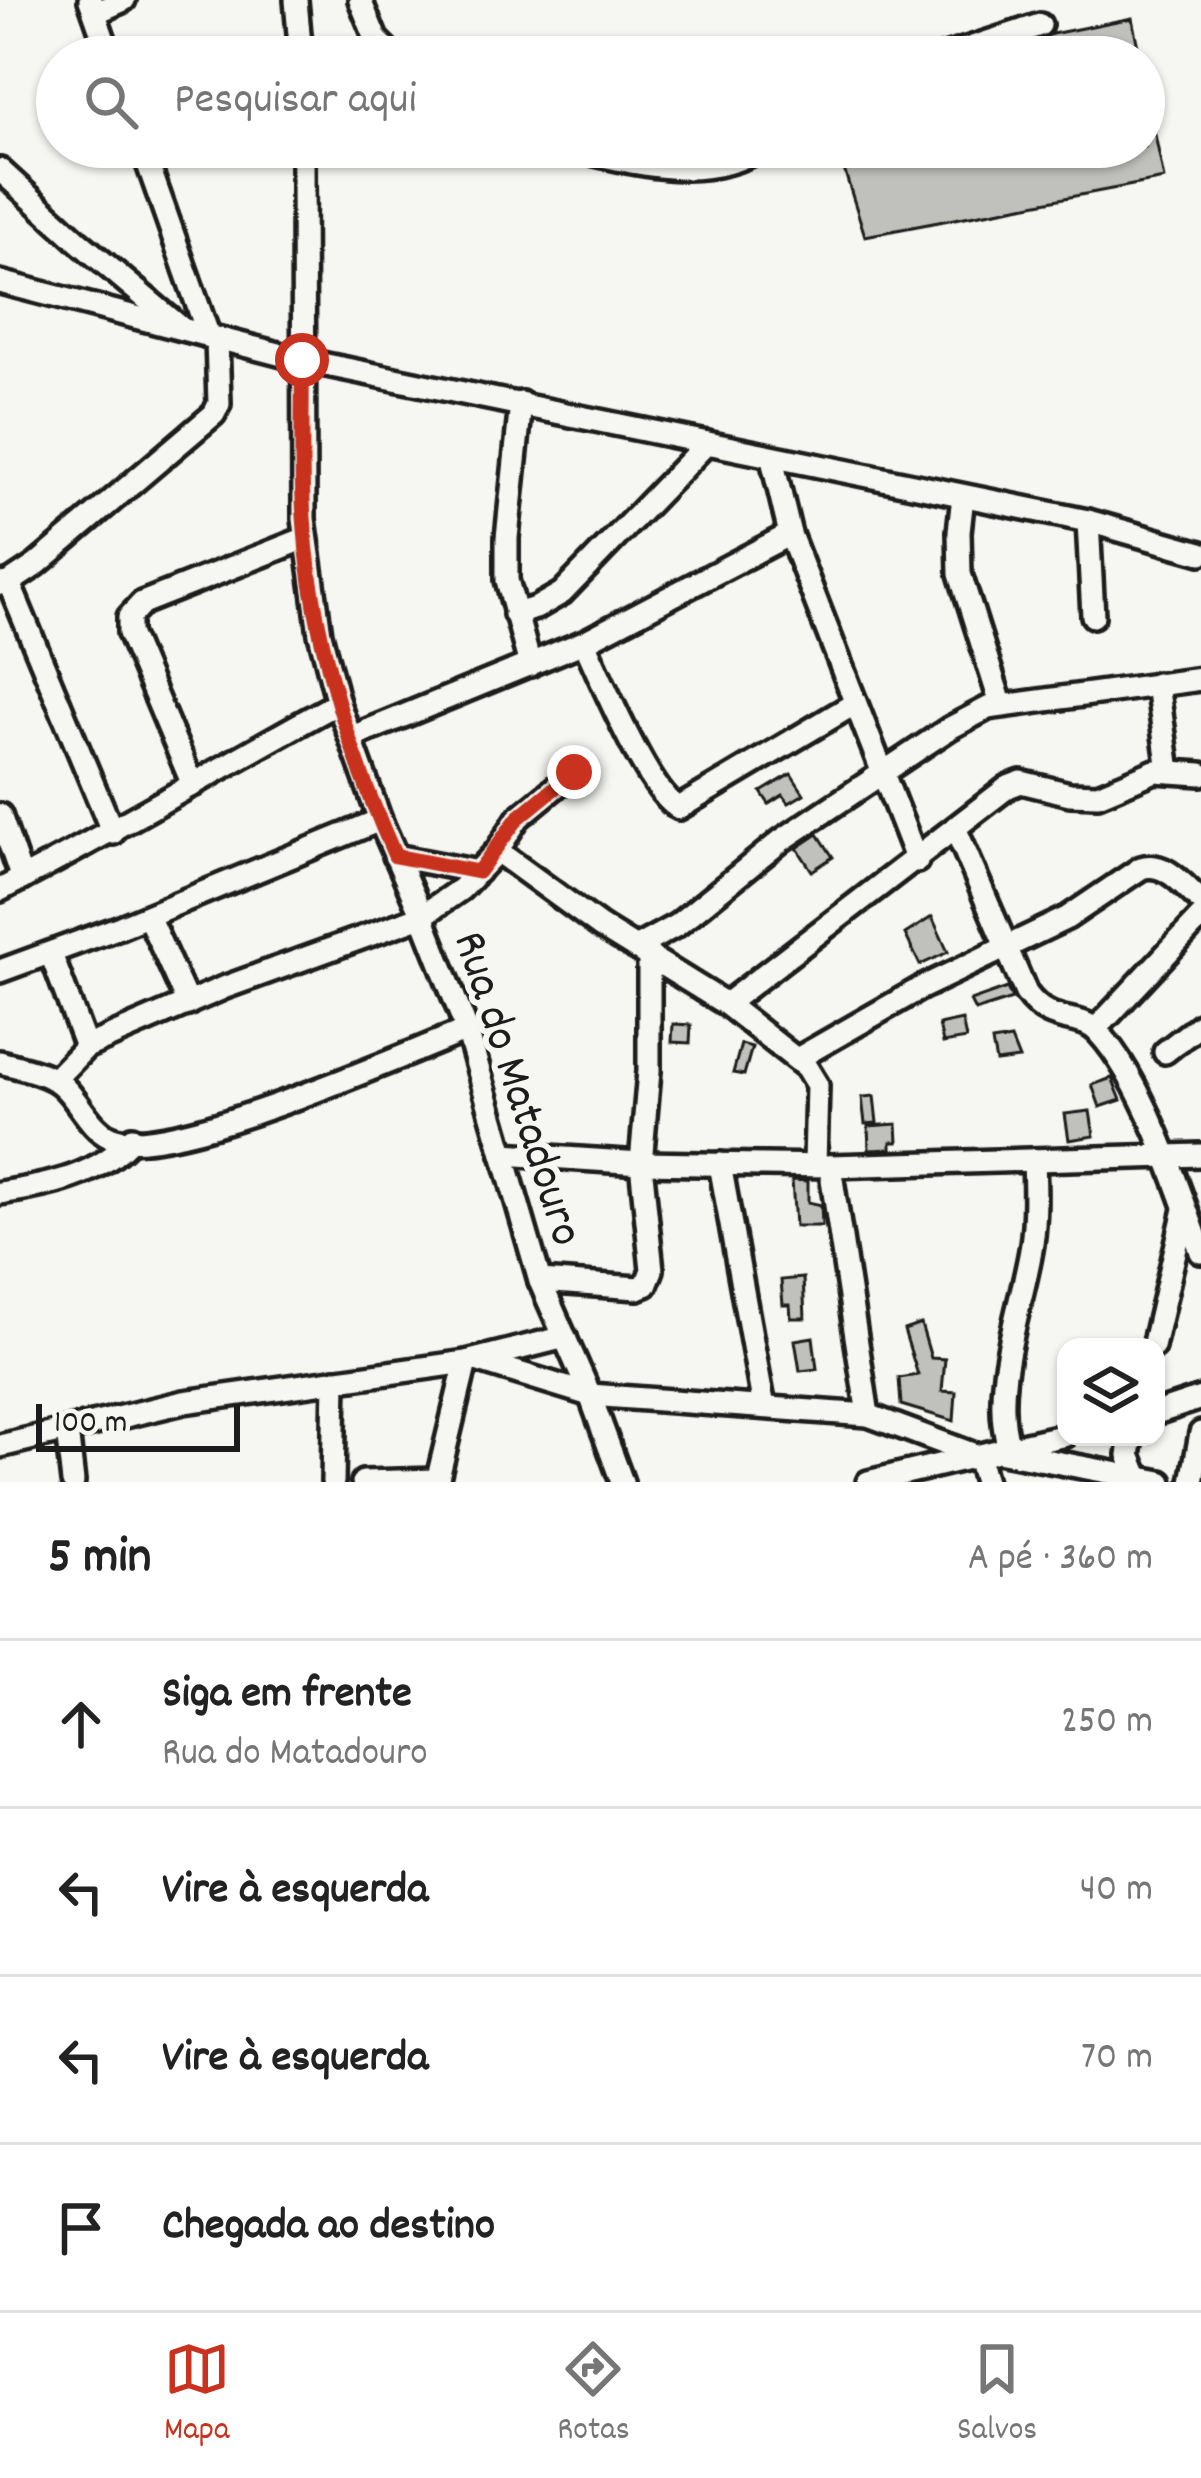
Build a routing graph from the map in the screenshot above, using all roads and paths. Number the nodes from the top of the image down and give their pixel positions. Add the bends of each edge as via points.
1 (124, 0) edge
2 (296, 0) edge
3 (360, 0) edge
4 (93, 6) edge
5 (1040, 25) dead end
6 (103, 36) edge
7 (299, 36) edge
8 (375, 36) edge
9 (1006, 36) edge
10 (150, 168) edge
11 (303, 168) edge
12 (0, 170) edge
13 (0, 283) edge
14 (186, 331) junction
15 (213, 338) junction
16 (302, 360) junction
17 (520, 403) junction
18 (707, 443) junction
19 (772, 459) junction
20 (963, 496) junction
21 (1088, 521) junction
22 (790, 534) junction
23 (306, 538) junction
24 (1201, 553) edge
25 (4, 584) edge
26 (515, 614) junction
27 (1093, 616) dead end
28 (584, 642) junction
29 (530, 665) junction
30 (1201, 679) edge
31 (1157, 684) junction
32 (338, 704) junction
33 (854, 704) junction
34 (1001, 704) junction
35 (352, 737) junction
36 (1168, 771) junction
37 (574, 772) dead end
38 (1201, 774) edge
39 (881, 775) junction
40 (193, 785) junction
41 (0, 815) edge
42 (380, 820) junction
43 (956, 830) junction
44 (113, 833) junction
45 (496, 851) junction
46 (395, 856) junction
47 (917, 861) junction
48 (478, 872) junction
49 (22, 879) junction
50 (0, 890) edge
51 (1201, 901) edge
52 (148, 916) junction
53 (422, 916) junction
54 (1201, 917) edge
55 (1009, 946) junction
56 (643, 950) junction
57 (51, 954) junction
58 (0, 971) edge
59 (188, 1004) junction
60 (726, 1004) junction
61 (1201, 1024) edge
62 (1096, 1029) junction
63 (466, 1030) junction
64 (86, 1047) junction
65 (1165, 1052) dead end
66 (797, 1059) junction
67 (0, 1062) edge
68 (55, 1079) junction
69 (132, 1138) junction
70 (503, 1154) junction
71 (1201, 1155) edge
72 (1164, 1157) junction
73 (1034, 1160) junction
74 (641, 1163) junction
75 (720, 1164) junction
76 (822, 1166) junction
77 (0, 1193) edge
78 (1185, 1208) junction
79 (1201, 1252) edge
80 (540, 1281) junction
81 (565, 1336) junction
82 (1155, 1338) edge
83 (471, 1361) junction
84 (335, 1380) junction
85 (590, 1395) junction
86 (1201, 1398) edge
87 (764, 1407) junction
88 (1165, 1410) edge
89 (868, 1415) junction
90 (68, 1430) junction
91 (1201, 1432) edge
92 (1057, 1437) edge
93 (0, 1446) edge
94 (1130, 1446) edge
95 (995, 1451) junction
96 (437, 1481) edge
97 (876, 1481) edge
98 (1147, 1481) edge
99 (73, 1482) edge
100 (333, 1482) edge
101 (363, 1482) edge
102 (622, 1482) edge
103 (985, 1482) edge
104 (1192, 1482) edge

1 - 4 street
2 - 7 street
3 - 8 street
4 - 6 street
5 - 9 street
10 - 15 street
11 - 16 street, Rua do Matadouro
12 - 14 street
13 - 14 street
14 - 15 street
15 - 16 street
15 - 25 street via 214,414
16 - 17 street
16 - 23 street, Rua do Matadouro
17 - 18 street
17 - 26 street via 507,538
18 - 19 street
18 - 26 street via 562,593
19 - 20 street
19 - 22 street
20 - 21 street
20 - 34 street via 960,574
21 - 24 street
21 - 27 street
22 - 28 street
22 - 33 street
23 - 32 street, Rua do Matadouro
23 - 40 street via 142,603 129,616 129,633
25 - 44 street
26 - 29 street
28 - 29 street
28 - 33 street via 647,771 679,808
29 - 35 street
30 - 31 street
31 - 34 street
31 - 36 street
32 - 35 street, Rua do Matadouro
32 - 40 street
33 - 39 street
34 - 39 street
35 - 42 street, Rua do Matadouro
36 - 38 street
36 - 43 street via 1098,794 1021,782
37 - 45 street via 518,818
39 - 47 street
39 - 56 street via 782,840
40 - 44 street
41 - 49 street
42 - 46 street, Rua do Matadouro
42 - 52 street
43 - 47 street
43 - 55 street
44 - 49 street
45 - 48 street
45 - 56 street
46 - 48 street
46 - 53 street, Rua do Matadouro
47 - 60 street
48 - 53 street
49 - 50 street
51 - 55 street via 1151,864
52 - 57 street
52 - 59 street
53 - 59 street
53 - 63 street, Rua do Matadouro
54 - 62 street
55 - 62 street via 1034,1004
55 - 66 street
56 - 60 street
56 - 74 street via 649,1071
57 - 58 street
57 - 64 street
59 - 64 street
60 - 66 street
61 - 65 street
62 - 72 street via 1143,1099
63 - 69 street via 183,1136
63 - 70 street, Rua do Matadouro
64 - 68 street
66 - 76 street via 817,1085
67 - 68 street
68 - 69 street via 99,1129
69 - 77 street via 117,1156 83,1172
70 - 74 street
70 - 80 street, Rua do Matadouro
71 - 72 street
72 - 73 street
72 - 78 street
73 - 76 street
73 - 95 street via 1033,1241
74 - 75 street
74 - 80 street via 652,1270 646,1285
75 - 76 street
75 - 87 street
76 - 89 street
78 - 79 street
78 - 82 street
80 - 81 street, Rua do Matadouro
81 - 83 street
81 - 85 street, Rua do Matadouro
83 - 84 street
83 - 85 street
83 - 96 street
84 - 90 street via 184,1402
84 - 100 street
85 - 87 street
85 - 102 street, Rua do Matadouro
86 - 88 street
87 - 89 street
89 - 95 street
90 - 93 street
90 - 99 street
91 - 104 street
92 - 95 street
94 - 98 street
95 - 97 street
95 - 98 street
95 - 103 street
96 - 101 street

